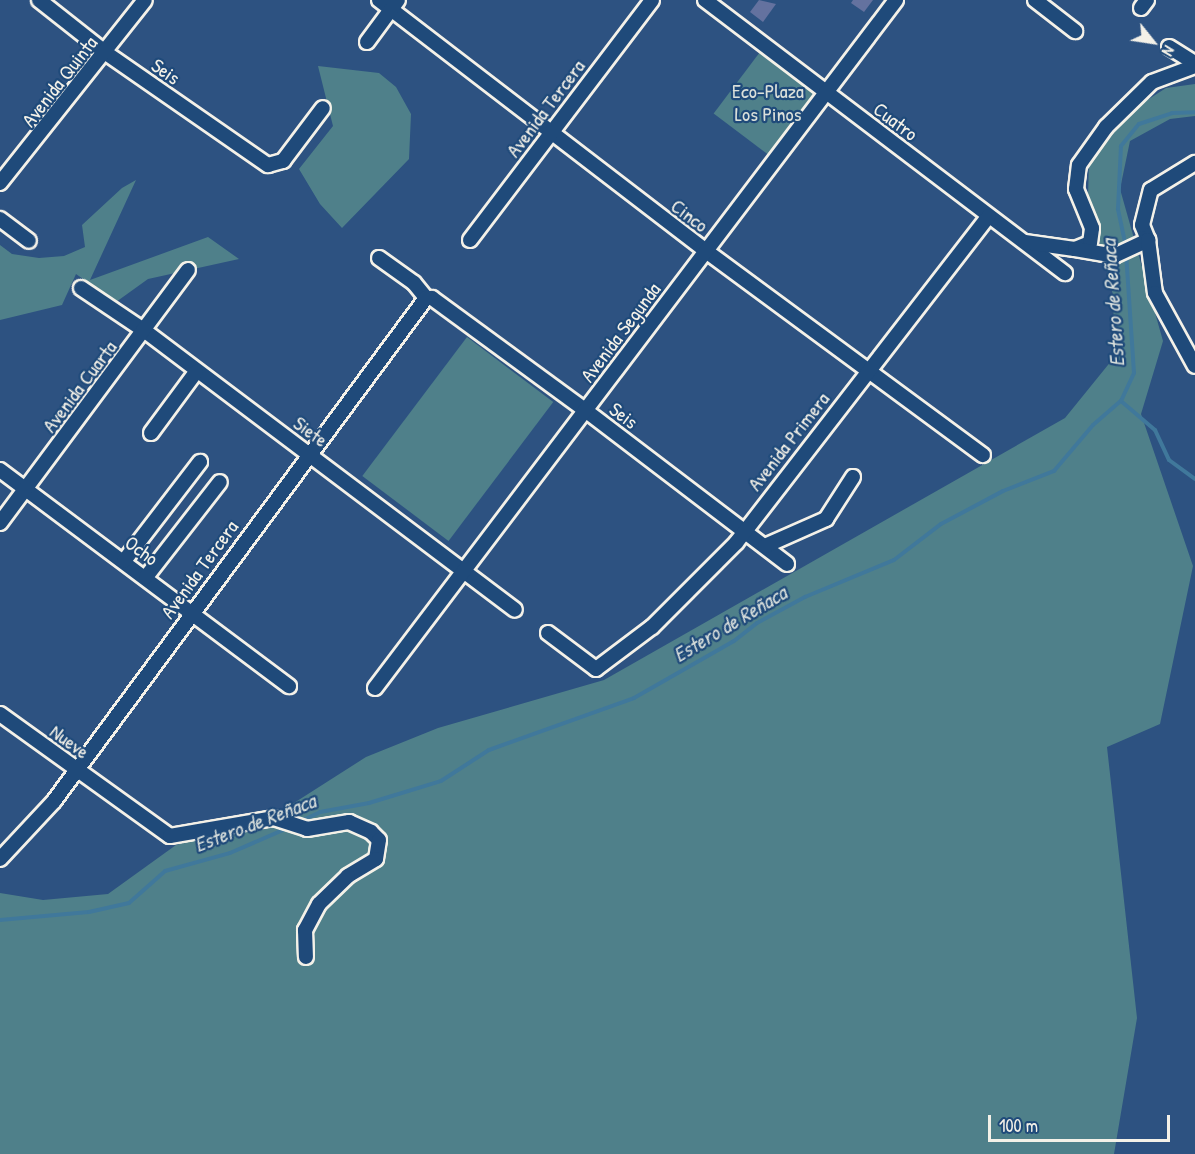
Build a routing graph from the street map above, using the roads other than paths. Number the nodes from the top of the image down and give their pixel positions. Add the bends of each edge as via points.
1 (39, 0) edge
2 (145, 0) edge
3 (379, 0) edge
4 (652, 0) edge
5 (705, 0) edge
6 (896, 0) edge
7 (1035, 0) edge
8 (395, 5) edge
9 (1076, 31) dead end
10 (367, 42) dead end
11 (1169, 47) dead end
12 (106, 53) junction
13 (1195, 65) edge
14 (826, 92) junction
15 (322, 108) dead end
16 (551, 134) junction
17 (1195, 163) edge
18 (0, 183) edge
19 (989, 216) junction
20 (0, 219) edge
21 (470, 240) dead end
22 (1148, 240) junction
23 (29, 241) dead end
24 (1023, 242) junction
25 (1075, 249) junction
26 (706, 251) junction
27 (379, 258) dead end
28 (188, 270) dead end
29 (1065, 273) dead end
30 (81, 288) dead end
31 (426, 298) junction
32 (145, 331) junction
33 (1195, 366) edge
34 (196, 372) junction
35 (867, 373) junction
36 (585, 410) junction
37 (151, 433) dead end
38 (308, 453) junction
39 (983, 456) dead end
40 (200, 462) dead end
41 (0, 470) edge
42 (854, 477) dead end
43 (220, 482) dead end
44 (26, 489) junction
45 (0, 524) edge
46 (743, 530) junction
47 (765, 546) junction
48 (124, 561) junction
49 (787, 564) dead end
50 (464, 571) junction
51 (146, 577) junction
52 (515, 610) dead end
53 (193, 611) junction
54 (548, 633) dead end
55 (289, 686) dead end
56 (375, 688) dead end
57 (0, 714) edge
58 (75, 769) junction
59 (0, 859) edge
60 (306, 957) dead end

1 - 12 street, Seis
2 - 12 street, Avenida Quinta
3 - 8 street, Cinco
4 - 16 street, Avenida Tercera
5 - 14 street, Cuatro
6 - 14 street, Avenida Segunda
7 - 9 street
8 - 10 street
8 - 16 street, Cinco
11 - 13 street
12 - 15 street, Seis via 275,166
12 - 18 street, Avenida Quinta
13 - 25 street via 1152,82 1106,127 1079,165 1076,189 1092,228 1090,243
14 - 19 street, Cuatro
14 - 26 street, Avenida Segunda
16 - 21 street, Avenida Tercera
16 - 26 street, Cinco
17 - 22 street via 1151,190 1142,225
19 - 24 street, Cuatro
19 - 35 street, Avenida Primera
20 - 23 street
22 - 25 street via 1114,256
22 - 33 street via 1155,293
24 - 25 street
24 - 29 street, Cuatro
26 - 35 street, Cinco
26 - 36 street, Avenida Segunda
27 - 31 street, Seis via 414,283
28 - 32 street, Avenida Cuarta
30 - 32 street, Siete
31 - 36 street, Seis
31 - 38 street, Avenida Tercera
32 - 34 street, Siete
32 - 44 street, Avenida Cuarta
34 - 37 street
34 - 38 street, Siete
35 - 39 street, Cinco
35 - 46 street, Avenida Primera
36 - 46 street, Seis
36 - 50 street, Avenida Segunda
38 - 50 street, Siete
38 - 53 street, Avenida Tercera
40 - 48 street
41 - 44 street, Ocho
42 - 47 street via 826,519
43 - 51 street
44 - 45 street, Avenida Cuarta
44 - 48 street, Ocho
46 - 47 street, Seis
46 - 54 street, Avenida Primera via 736,543 652,627 596,669
47 - 49 street, Seis
48 - 51 street, Ocho
50 - 52 street, Siete
50 - 56 street, Avenida Segunda
51 - 53 street, Ocho
53 - 55 street, Ocho
53 - 58 street, Avenida Tercera
57 - 58 street, Nueve
58 - 59 street, Avenida Tercera via 38,821
58 - 60 street, Nueve via 170,836 274,818 307,829 349,822 371,832 379,840 376,859 348,876 319,904 305,930

